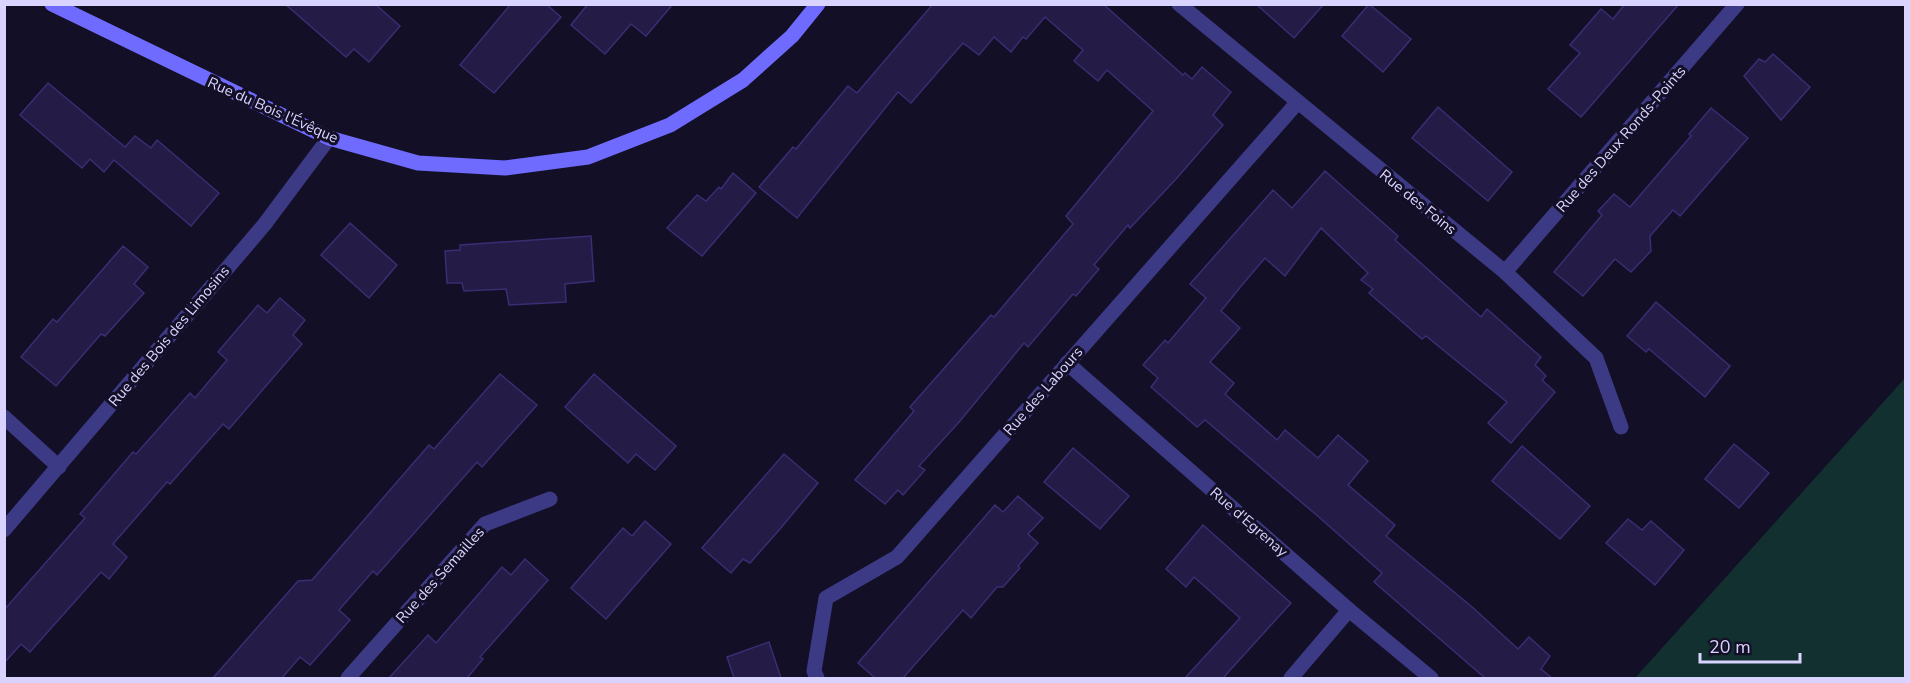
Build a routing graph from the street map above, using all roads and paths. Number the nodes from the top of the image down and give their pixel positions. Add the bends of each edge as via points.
1 (52, 4) edge
2 (818, 4) edge
3 (1179, 4) edge
4 (1737, 4) edge
5 (1297, 103) junction
6 (329, 138) junction
7 (1505, 272) junction
8 (1067, 363) junction
9 (4, 417) edge
10 (1621, 427) dead end
11 (59, 467) junction
12 (550, 499) dead end
13 (4, 530) edge
14 (1349, 610) junction
15 (348, 678) edge
16 (817, 678) edge
17 (1291, 678) edge
18 (1431, 678) edge

1 - 6 street, Rue du Bois l'Évêque
2 - 6 street, Rue du Bois l'Évêque via 792,36 743,80 670,125 588,157 505,168 418,163
3 - 5 street, Rue des Foins
4 - 7 street, Rue des Deux Ronds-Points
5 - 7 street, Rue des Foins
5 - 8 street, Rue des Labours
6 - 11 street, Rue des Bois des Limosins via 264,225
7 - 10 street, Rue des Foins via 1596,358
8 - 14 street, Rue d'Egrenay
8 - 16 street, Rue des Labours via 897,557 826,598 814,671
9 - 11 street
11 - 13 street, Rue des Bois des Limosins
12 - 15 street, Rue des Semailles via 485,524
14 - 17 street
14 - 18 street, Rue d'Egrenay

